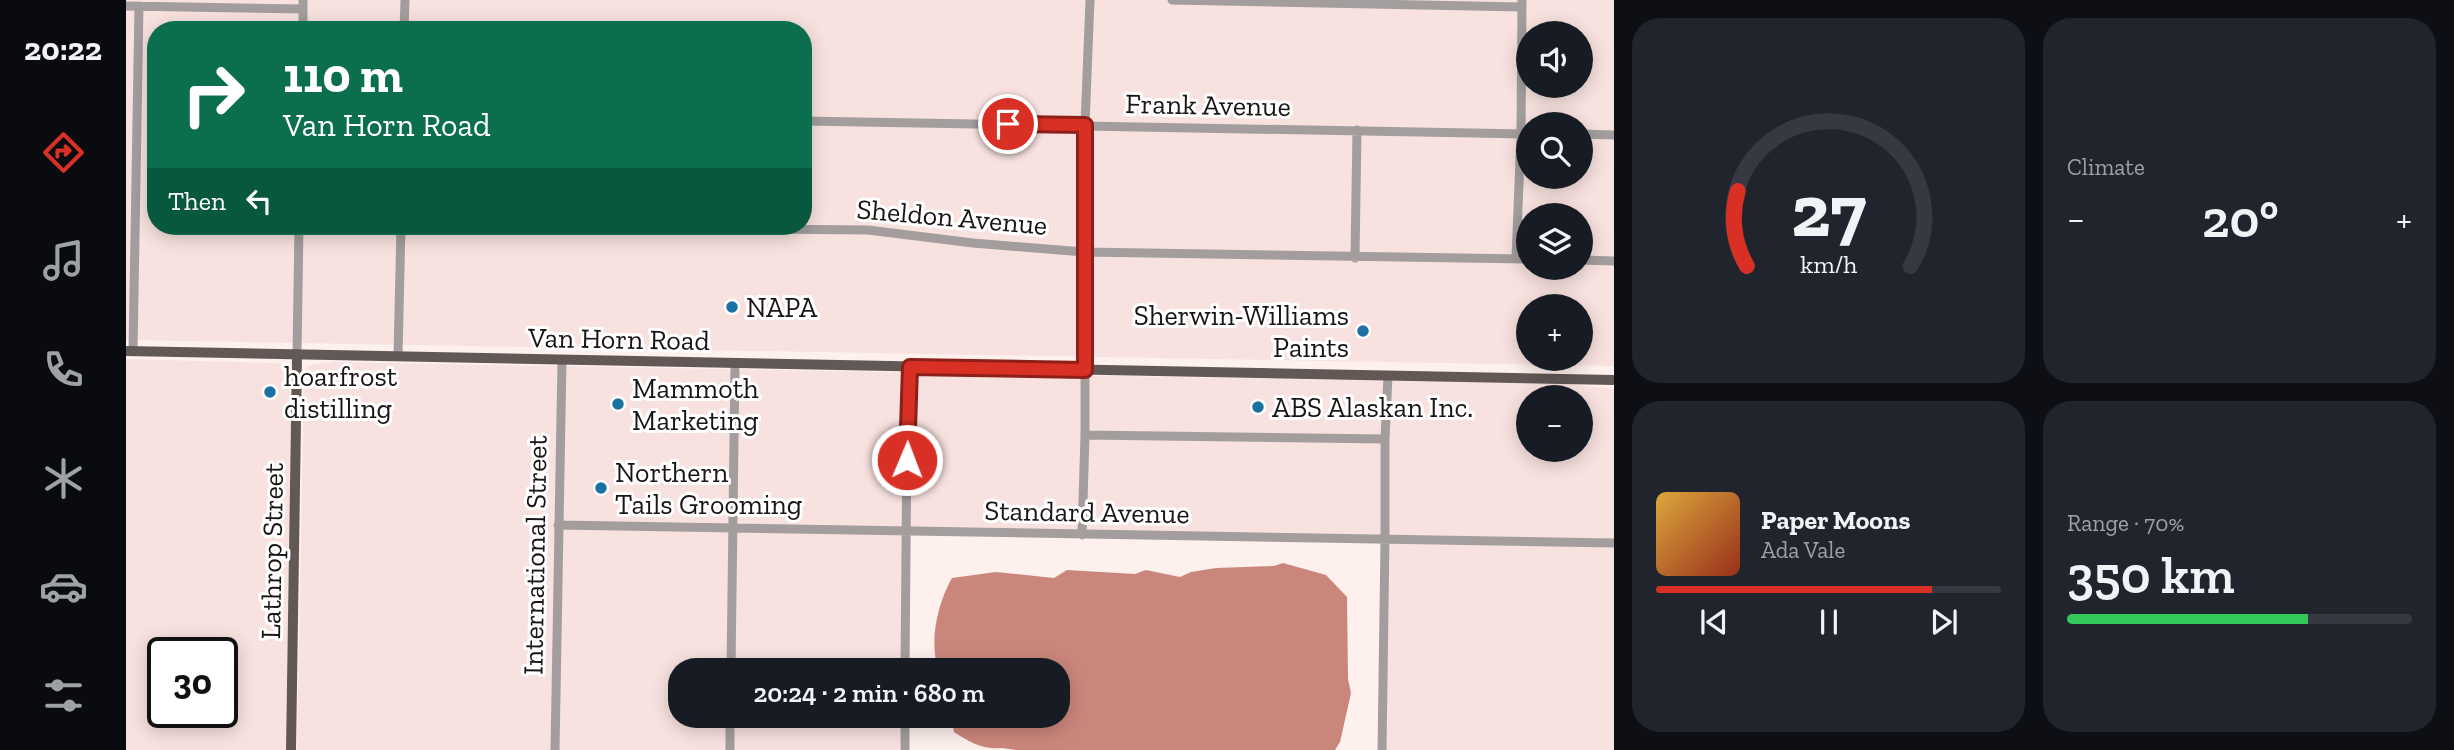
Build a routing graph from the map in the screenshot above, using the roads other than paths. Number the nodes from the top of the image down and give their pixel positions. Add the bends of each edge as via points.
1 (405, 0) edge
2 (1090, 0) edge
3 (1172, 0) edge
4 (1522, 3) edge
5 (303, 4) edge
6 (126, 6) edge
7 (139, 6) junction
8 (404, 21) edge
9 (1524, 112) edge
10 (812, 121) edge
11 (1085, 125) junction
12 (1357, 130) junction
13 (1516, 133) edge
14 (1593, 134) edge
15 (1614, 135) edge
16 (812, 229) edge
17 (299, 235) edge
18 (401, 235) edge
19 (1084, 252) junction
20 (1355, 258) junction
21 (1516, 259) edge
22 (1593, 260) edge
23 (1614, 261) edge
24 (130, 351) edge
25 (297, 354) junction
26 (398, 356) junction
27 (562, 360) junction
28 (735, 364) junction
29 (910, 367) junction
30 (1085, 370) junction
31 (1388, 376) junction
32 (1614, 380) edge
33 (1085, 435) junction
34 (1385, 439) junction
35 (558, 525) junction
36 (733, 527) junction
37 (907, 531) junction
38 (1082, 535) junction
39 (1385, 541) junction
40 (1614, 543) edge
41 (731, 658) edge
42 (905, 658) edge
43 (730, 728) edge
44 (905, 728) edge
45 (291, 750) edge
46 (555, 750) edge
47 (730, 750) edge
48 (905, 750) edge
49 (1382, 750) edge

1 - 8 street
2 - 11 street
3 - 4 street
4 - 9 street
5 - 7 street
6 - 7 street
7 - 24 street
10 - 11 street, Frank Avenue
11 - 12 street, Frank Avenue
11 - 19 street
12 - 13 street, Frank Avenue
12 - 20 street
14 - 15 street
16 - 19 street, Sheldon Avenue via 868,230
17 - 25 street
18 - 26 street
19 - 20 street, Sheldon Avenue
19 - 30 street
20 - 21 street, Sheldon Avenue
22 - 23 street
24 - 25 main road, Van Horn Road
25 - 26 main road, Van Horn Road
25 - 45 main road, Lathrop Street
26 - 27 main road, Van Horn Road
27 - 28 main road, Van Horn Road
27 - 35 street, International Street
28 - 29 main road, Van Horn Road
28 - 36 street
29 - 30 main road, Van Horn Road
29 - 37 street
30 - 31 main road, Van Horn Road
30 - 33 street
31 - 32 main road, Van Horn Road
31 - 34 street
33 - 34 street
33 - 38 street
34 - 39 street
35 - 36 street, Standard Avenue
35 - 46 street, International Street
36 - 37 street, Standard Avenue
36 - 41 street
37 - 38 street, Standard Avenue
37 - 42 street
38 - 39 street, Standard Avenue
39 - 40 street, Standard Avenue
39 - 49 street
43 - 47 street
44 - 48 street

